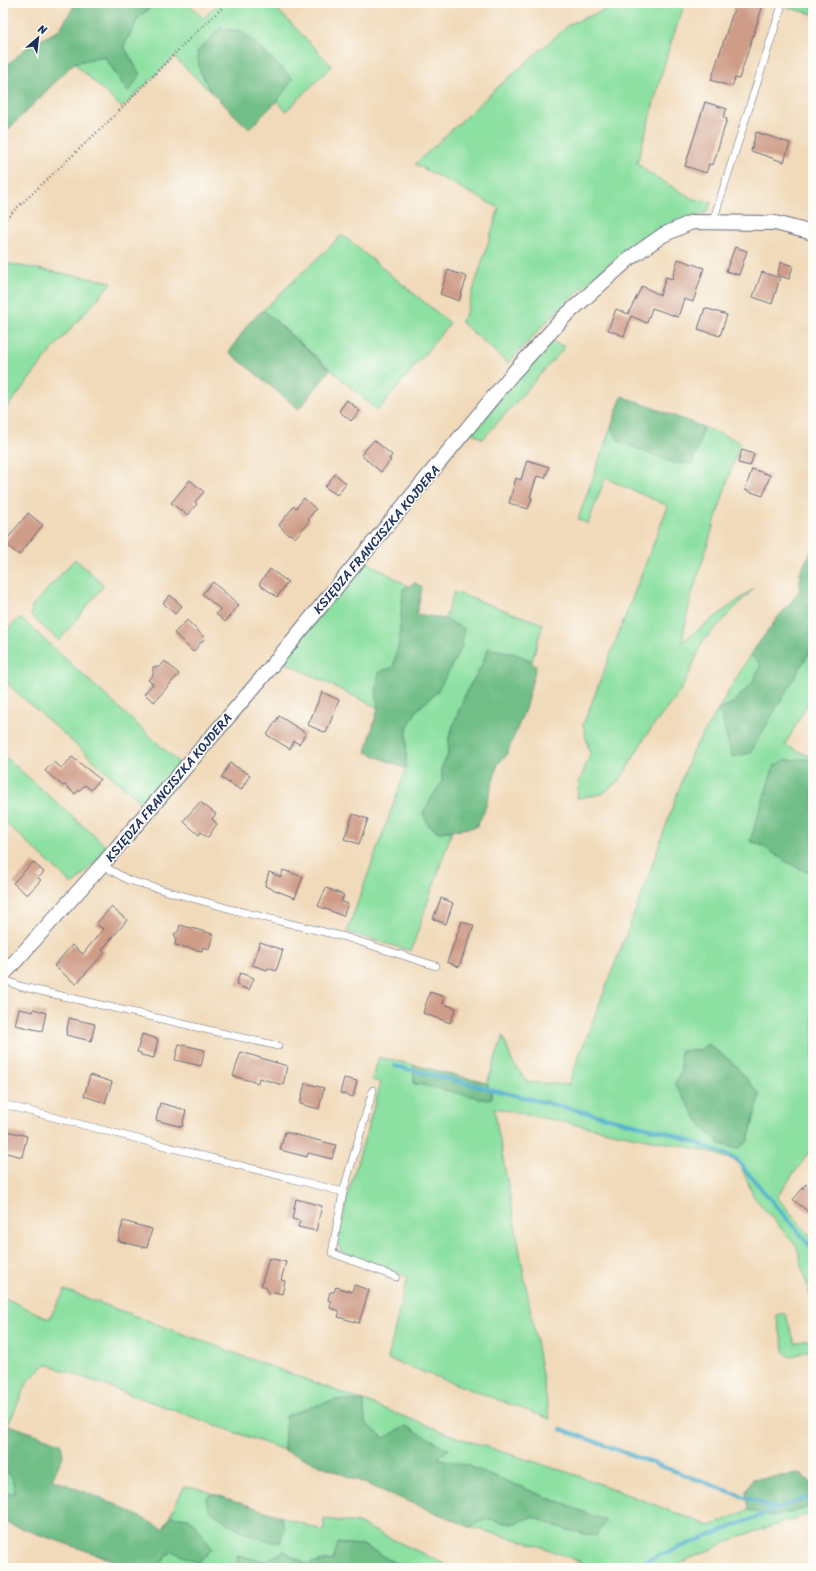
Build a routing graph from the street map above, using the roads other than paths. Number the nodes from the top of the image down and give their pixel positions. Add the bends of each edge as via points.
1 (781, 8) dead end
2 (713, 222) junction
3 (813, 233) edge
4 (102, 865) junction
5 (436, 966) dead end
6 (3, 975) edge
7 (3, 979) edge
8 (278, 1046) dead end
9 (373, 1090) dead end
10 (3, 1103) edge
11 (343, 1192) junction
12 (396, 1277) dead end

1 - 2 lane
2 - 3 street, KSIĘDZA FRANCISZKA KOJDERA via 775,223
2 - 4 street, KSIĘDZA FRANCISZKA KOJDERA via 692,222 663,235 630,258 564,317 513,373 260,680
4 - 5 lane via 128,880 345,938
4 - 6 street, KSIĘDZA FRANCISZKA KOJDERA
7 - 8 lane via 19,986
9 - 11 lane
10 - 11 lane
11 - 12 lane via 332,1253

